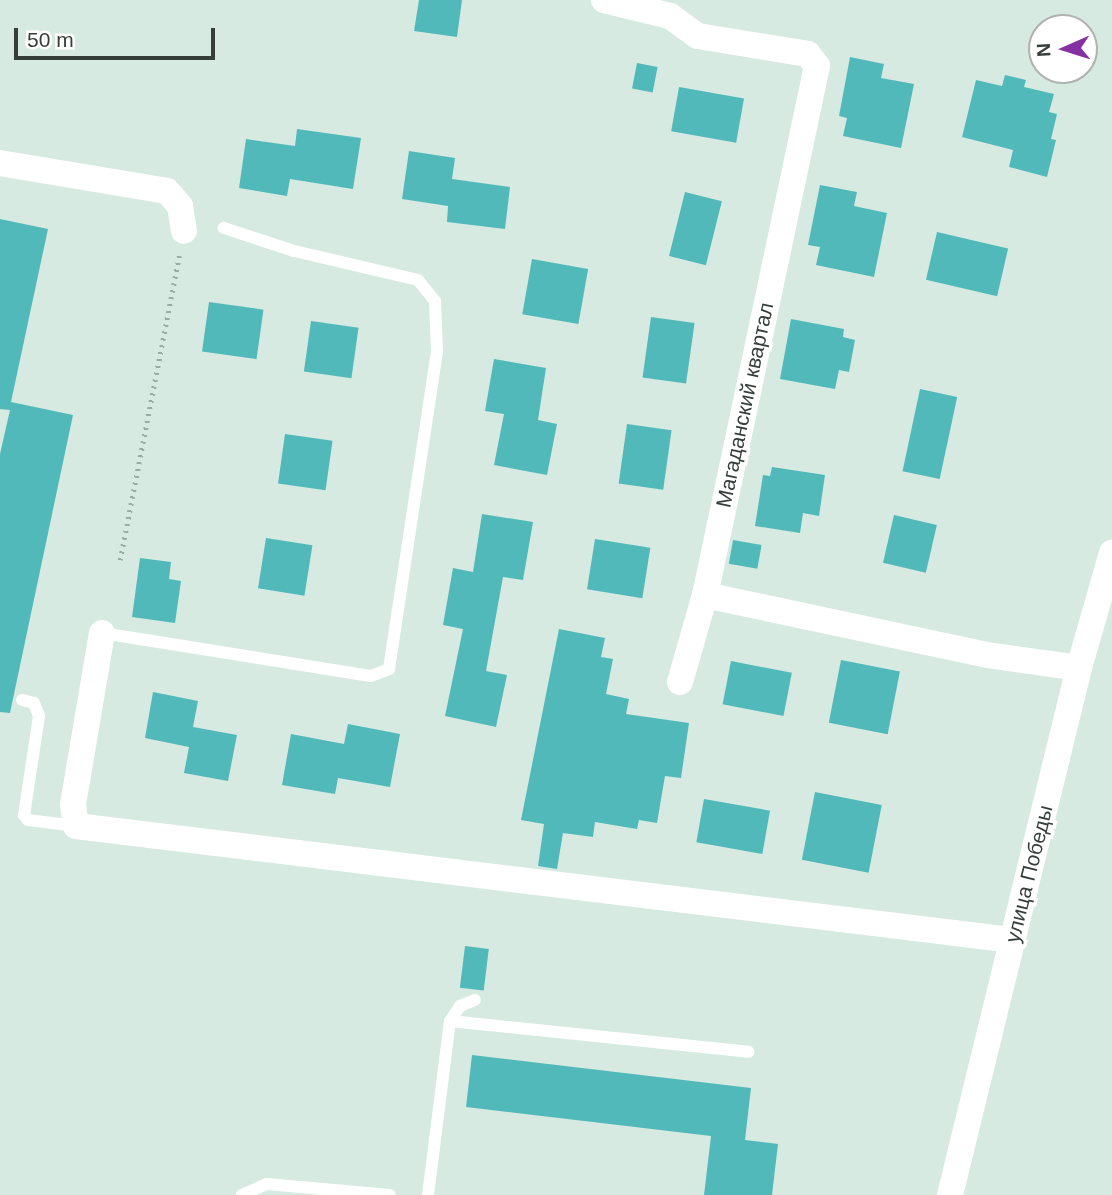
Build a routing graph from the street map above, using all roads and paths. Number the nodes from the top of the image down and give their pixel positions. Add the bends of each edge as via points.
1 (604, 0) edge
2 (0, 163) edge
3 (224, 228) dead end
4 (184, 231) joint
5 (1112, 553) edge
6 (120, 561) dead end
7 (705, 595) junction
8 (102, 634) joint
9 (1079, 668) junction
10 (680, 682) dead end
11 (22, 700) dead end
12 (76, 826) junction
13 (1013, 940) junction
14 (475, 1000) dead end
15 (450, 1021) junction
16 (748, 1052) dead end
17 (242, 1195) edge
18 (390, 1195) edge
19 (428, 1195) edge
20 (950, 1195) edge

1 - 7 street, Магаданский квартал via 670,16 698,36 808,54 817,66
2 - 4 street via 167,191 180,206
3 - 8 lane via 294,251 418,280 435,301 437,351 389,669 371,677
4 - 6 path
5 - 9 street, улица Победы
7 - 9 street via 988,656
7 - 10 street, Магаданский квартал
8 - 12 street via 73,806
9 - 13 street, улица Победы
11 - 12 lane via 37,706 39,716 24,815 28,820
12 - 13 street
13 - 20 street, улица Победы
14 - 15 lane via 460,1006
15 - 16 lane
15 - 19 lane
17 - 18 lane via 267,1184

